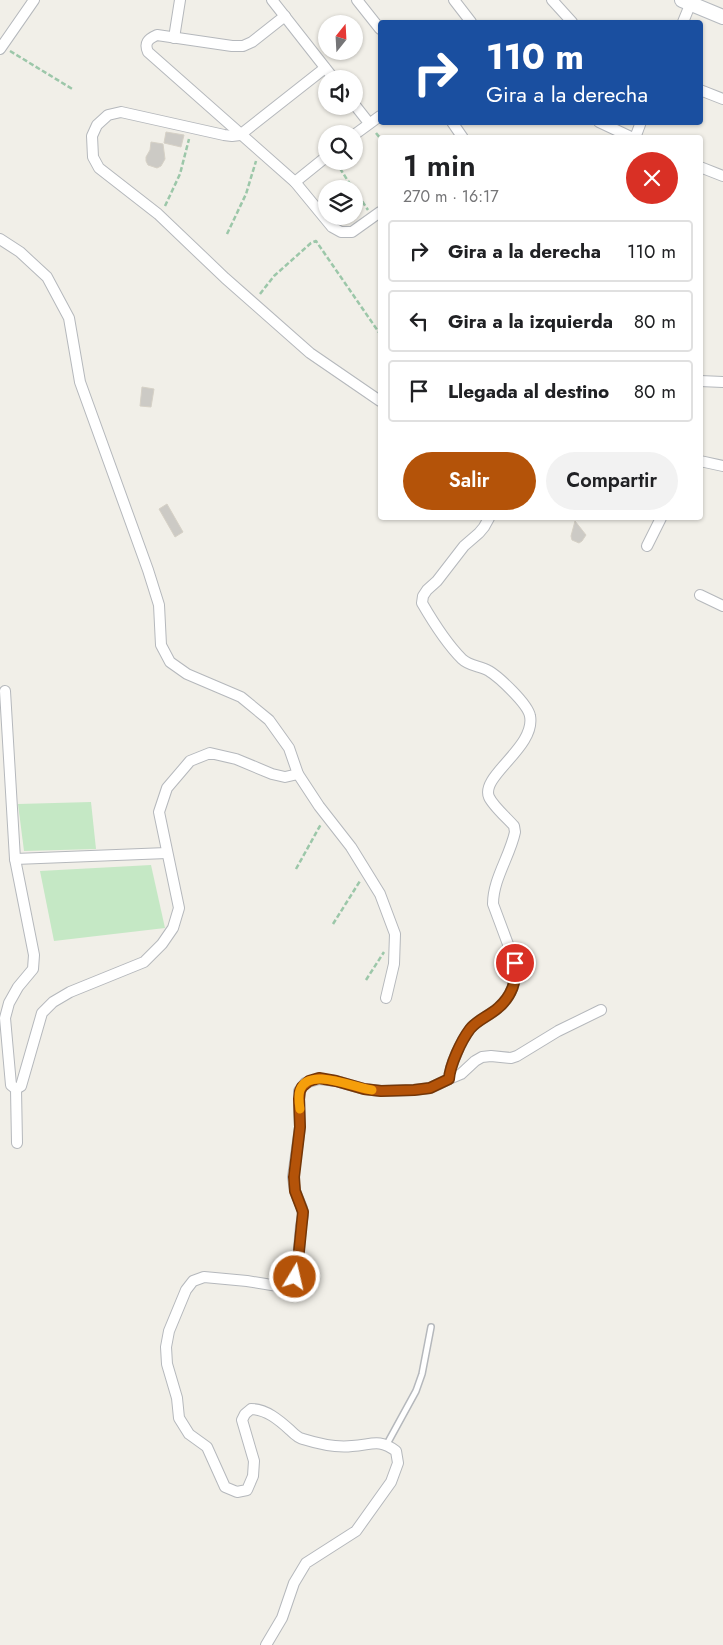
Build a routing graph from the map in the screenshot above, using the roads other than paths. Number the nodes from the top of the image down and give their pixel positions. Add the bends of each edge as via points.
1 (34, 0) edge
2 (180, 0) edge
3 (272, 0) edge
4 (357, 0) edge
5 (454, 0) edge
6 (552, 0) edge
7 (688, 1) edge
8 (285, 16) junction
9 (723, 17) edge
10 (469, 20) edge
11 (570, 20) edge
12 (683, 20) edge
13 (378, 26) edge
14 (174, 38) junction
15 (1, 48) edge
16 (325, 68) joint
17 (703, 91) edge
18 (723, 99) edge
19 (363, 115) edge
20 (378, 117) edge
21 (369, 123) junction
22 (606, 125) edge
23 (363, 128) edge
24 (240, 135) junction
25 (627, 135) edge
26 (318, 163) edge
27 (703, 168) edge
28 (723, 176) edge
29 (295, 182) junction
30 (376, 215) edge
31 (0, 239) edge
32 (703, 381) edge
33 (723, 382) edge
34 (378, 400) edge
35 (703, 463) edge
36 (723, 466) edge
37 (488, 520) edge
38 (660, 520) edge
39 (647, 546) dead end
40 (700, 595) dead end
41 (723, 606) edge
42 (5, 691) dead end
43 (298, 774) junction
44 (167, 853) junction
45 (15, 859) junction
46 (386, 998) dead end
47 (600, 1010) dead end
48 (449, 1079) junction
49 (16, 1089) junction
50 (17, 1143) dead end
51 (431, 1328) dead end
52 (387, 1444) junction
53 (266, 1645) edge

1 - 15 street
2 - 14 street
3 - 8 street
4 - 13 street
5 - 10 street
6 - 11 street
7 - 9 main road
7 - 12 street
8 - 14 street via 243,46
8 - 16 street
14 - 24 street via 157,35 150,38 146,42 148,52
16 - 24 street
17 - 18 street
19 - 21 street
20 - 21 street
21 - 23 street
22 - 25 street
24 - 29 street
24 - 34 street via 224,135 121,112 108,115 97,125 92,136 93,158 99,168 158,214 310,353
26 - 29 street
27 - 28 street
29 - 30 street via 332,227 341,232 352,232
31 - 43 street via 20,252 47,278 69,318 80,382 159,605 161,645 165,654 170,662 187,674 241,697 269,720 289,748
32 - 33 street
35 - 36 street
37 - 48 street via 426,590 422,603 461,658 496,675 530,716 525,738 518,750 488,787 490,799 514,826 515,832 493,895 493,904 517,971 512,989 498,1008 470,1029 450,1070
38 - 39 street
40 - 41 street
42 - 45 street
43 - 44 street via 285,777 272,774 236,759 210,753 190,761 167,788 159,812
43 - 46 street via 351,847 380,894 395,934 394,964
44 - 45 street
44 - 49 street via 179,908 173,928 144,962 70,992 42,1013 21,1086
45 - 49 street via 34,955 32,969 9,1003 5,1018 12,1085
47 - 48 street via 517,1056 482,1057
48 - 52 street via 430,1088 398,1091 364,1089 319,1078 305,1083 300,1091 300,1127 294,1177 295,1191 303,1212 295,1277 284,1287 204,1277 193,1281 169,1331 166,1347 179,1418 189,1434 207,1447 225,1487 238,1492 247,1490 253,1476 254,1461 242,1420 251,1409 267,1413 300,1438 328,1445
49 - 50 street
51 - 52 lane via 416,1391
52 - 53 street via 396,1452 398,1464 392,1482 356,1531 306,1563 294,1583 282,1618

